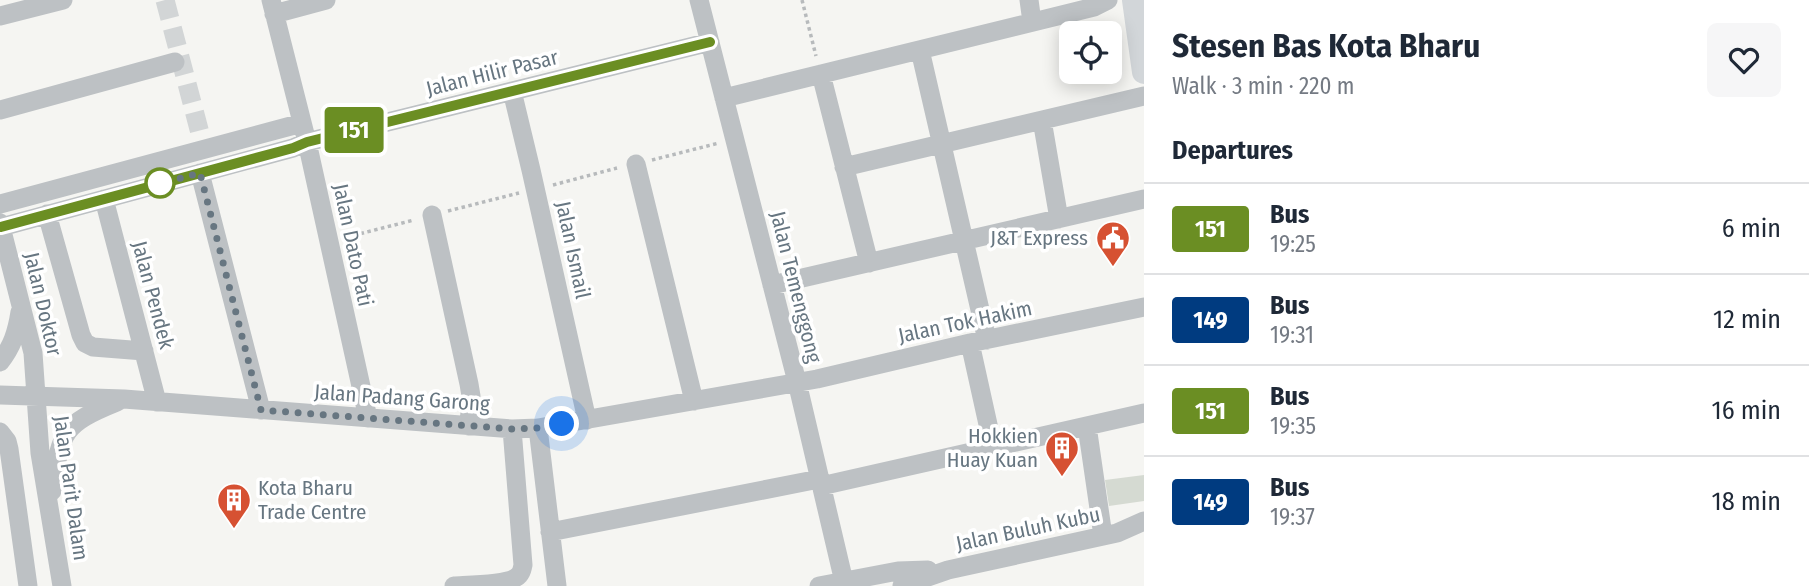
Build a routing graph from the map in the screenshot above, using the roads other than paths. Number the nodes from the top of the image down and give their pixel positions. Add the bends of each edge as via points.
1 (62, 0) edge
2 (326, 0) edge
3 (699, 0) edge
4 (1029, 0) edge
5 (1108, 0) edge
6 (1134, 0) edge
7 (272, 7) edge
8 (0, 16) edge
9 (1141, 19) edge
10 (1032, 23) junction
11 (710, 42) junction
12 (920, 50) junction
13 (175, 62) dead end
14 (1144, 72) edge
15 (821, 74) junction
16 (512, 91) junction
17 (1144, 96) edge
18 (724, 98) junction
19 (0, 110) edge
20 (1042, 120) junction
21 (304, 132) junction
22 (942, 144) junction
23 (636, 164) dead end
24 (844, 167) junction
25 (200, 173) junction
26 (104, 199) junction
27 (1144, 199) edge
28 (0, 204) edge
29 (47, 214) junction
30 (432, 215) dead end
31 (1059, 219) junction
32 (0, 225) edge
33 (964, 241) junction
34 (869, 263) junction
35 (6, 269) edge
36 (772, 285) junction
37 (20, 304) junction
38 (1144, 307) edge
39 (978, 342) junction
40 (144, 351) junction
41 (0, 362) edge
42 (797, 382) junction
43 (0, 395) edge
44 (36, 396) junction
45 (124, 400) junction
46 (694, 401) junction
47 (158, 402) junction
48 (261, 410) junction
49 (1144, 413) edge
50 (368, 418) junction
51 (587, 420) junction
52 (469, 426) junction
53 (1087, 426) junction
54 (538, 428) junction
55 (512, 429) junction
56 (0, 432) edge
57 (993, 447) junction
58 (820, 482) junction
59 (49, 507) junction
60 (1144, 521) edge
61 (550, 532) junction
62 (1110, 534) junction
63 (1144, 534) edge
64 (950, 578) edge
65 (844, 584) edge
66 (28, 586) edge
67 (62, 586) edge
68 (454, 586) edge
69 (557, 586) edge
70 (819, 586) edge
71 (902, 586) edge

1 - 8 street
2 - 7 street
3 - 11 street, Jalan Temenggong
4 - 10 street
5 - 10 street
6 - 9 main road
7 - 21 street, Jalan Dato Pati
9 - 14 main road
10 - 12 street
11 - 16 street, Jalan Hilir Pasar
11 - 18 street, Jalan Temenggong
12 - 15 street
12 - 22 street
13 - 19 street
15 - 18 street
15 - 24 street
16 - 21 street, Jalan Hilir Pasar
16 - 51 street, Jalan Ismail
17 - 20 street
18 - 36 street, Jalan Temenggong
20 - 22 street
20 - 31 street
21 - 25 street, Jalan Hilir Pasar via 293,148
21 - 28 street via 202,143
21 - 50 street, Jalan Dato Pati
22 - 24 street
22 - 33 street
23 - 46 street
24 - 34 street
25 - 26 street, Jalan Hilir Pasar
25 - 48 street
26 - 29 street, Jalan Hilir Pasar
26 - 40 street, Jalan Pendek
27 - 31 street
29 - 32 street, Jalan Hilir Pasar
29 - 40 street via 85,343
30 - 52 street via 469,384
31 - 33 street
32 - 35 street, Jalan Doktor
33 - 34 street
33 - 39 street
34 - 36 street
35 - 37 street, Jalan Doktor
36 - 42 street, Jalan Temenggong
37 - 41 street via 15,337
37 - 44 street, Jalan Doktor via 33,353
38 - 39 street, Jalan Tok Hakim
39 - 42 street, Jalan Tok Hakim
39 - 57 street
40 - 47 street, Jalan Pendek
42 - 46 street, Jalan Padang Garong
42 - 58 street, Jalan Temenggong
43 - 44 street, Jalan Padang Garong
44 - 45 street, Jalan Padang Garong
44 - 59 street, Jalan Parit Dalam
45 - 47 street, Jalan Padang Garong
45 - 59 street via 89,414 68,430 57,455
46 - 51 street, Jalan Padang Garong
47 - 48 street, Jalan Padang Garong
48 - 50 street, Jalan Padang Garong
49 - 53 street
50 - 52 street, Jalan Padang Garong
51 - 54 street, Jalan Padang Garong
52 - 55 street, Jalan Padang Garong
53 - 57 street
53 - 62 street
54 - 55 street, Jalan Padang Garong
54 - 61 street
55 - 68 street via 522,571 507,581
56 - 66 street via 9,449
57 - 58 street
58 - 61 street
58 - 65 street, Jalan Temenggong
59 - 67 street, Jalan Parit Dalam
60 - 62 street, Jalan Buluh Kubu
61 - 69 street
62 - 63 street, Jalan Buluh Kubu
62 - 64 street, Jalan Buluh Kubu
64 - 65 street, Jalan Buluh Kubu via 898,571
64 - 71 street, Jalan Buluh Kubu
65 - 70 street, Jalan Buluh Kubu

